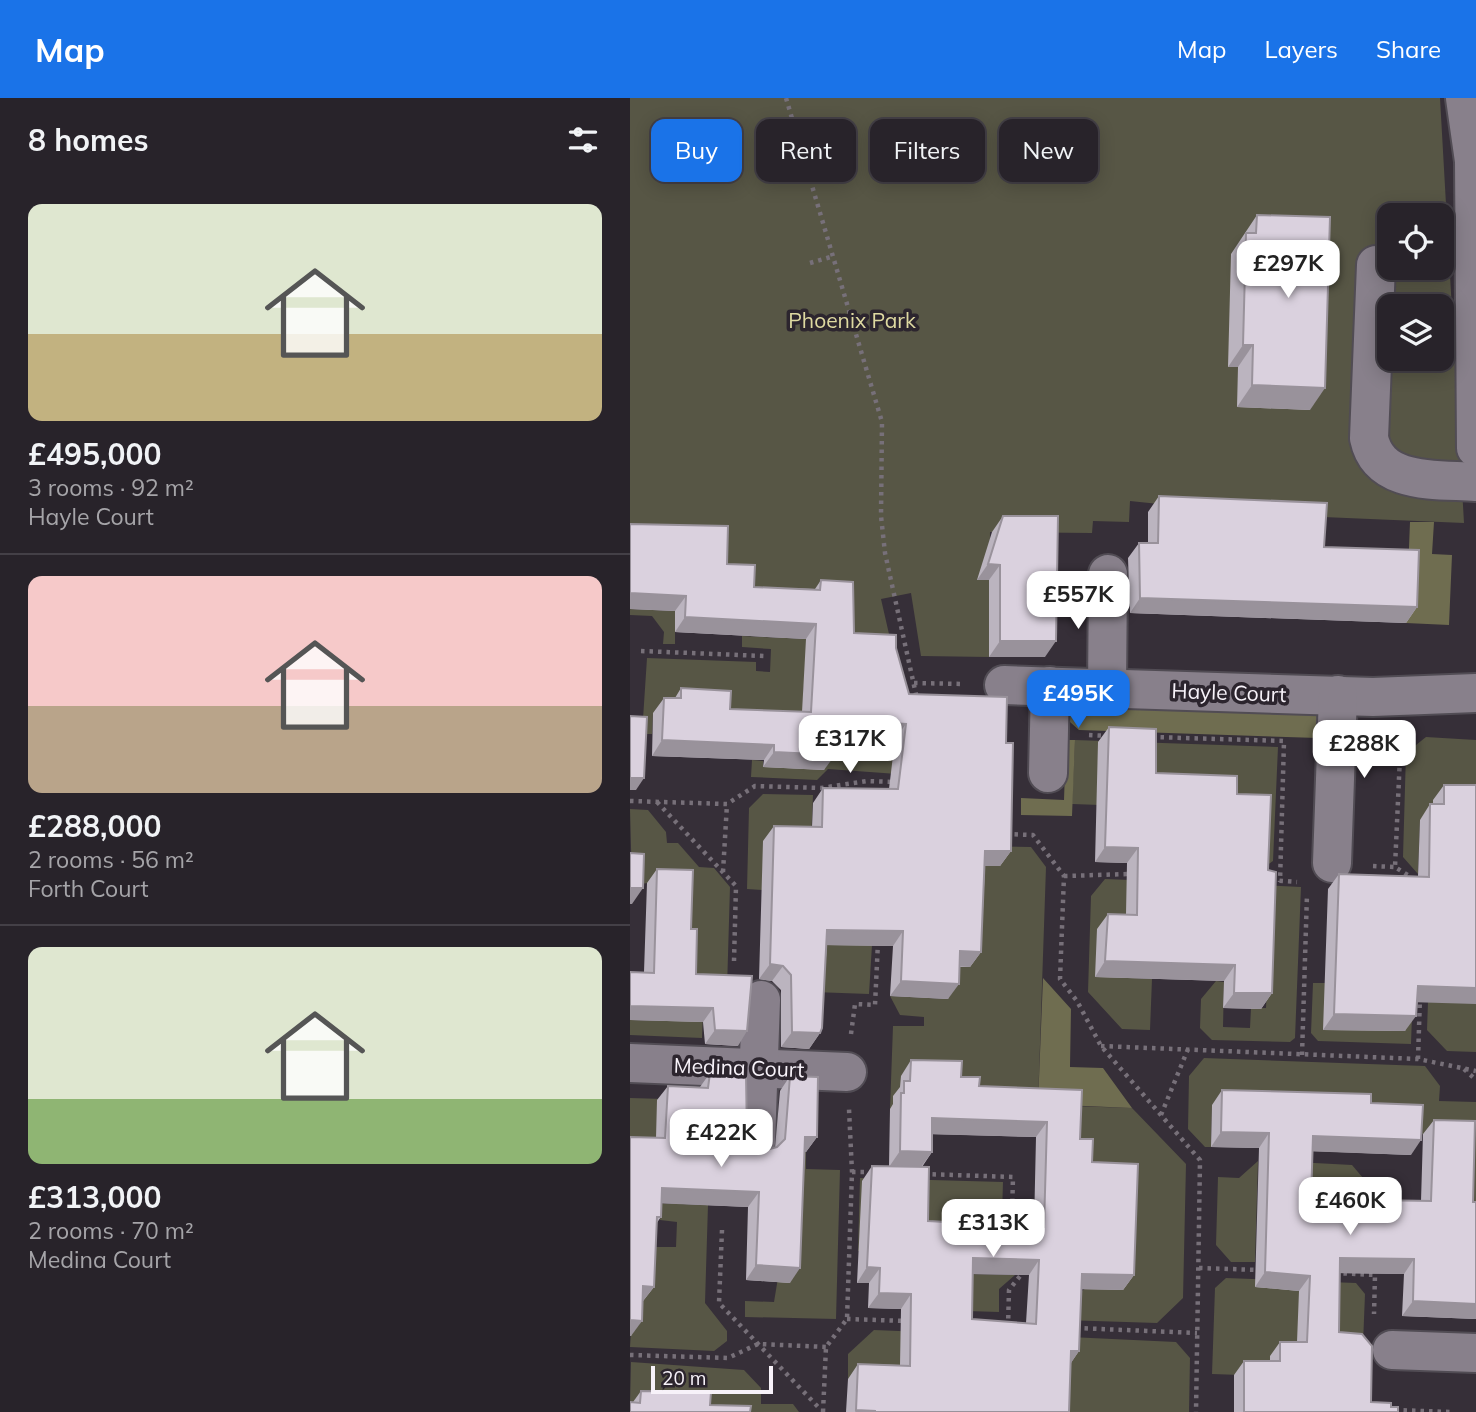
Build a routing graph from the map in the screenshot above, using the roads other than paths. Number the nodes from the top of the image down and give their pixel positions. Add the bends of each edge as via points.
1 (1465, 98) edge
2 (1376, 265) dead end
3 (1476, 448) edge
4 (1476, 482) edge
5 (1108, 573) dead end
6 (1004, 685) road end
7 (1049, 686) junction
8 (1107, 689) junction
9 (1476, 694) edge
10 (1338, 695) junction
11 (1048, 773) dead end
12 (1332, 863) dead end
13 (761, 1000) dead end
14 (630, 1063) edge
15 (758, 1068) junction
16 (847, 1072) road end
17 (755, 1143) edge
18 (1392, 1350) road end
19 (1476, 1353) edge

1 - 3 street via 1474,161
2 - 4 street via 1372,451 1399,475
5 - 8 street
6 - 7 street, Hayle Court
7 - 8 street, Hayle Court
7 - 11 street
8 - 10 street, Hayle Court
9 - 10 street, Hayle Court
10 - 12 street
13 - 15 street
14 - 15 street, Medina Court
15 - 16 street, Medina Court
15 - 17 street
18 - 19 street

